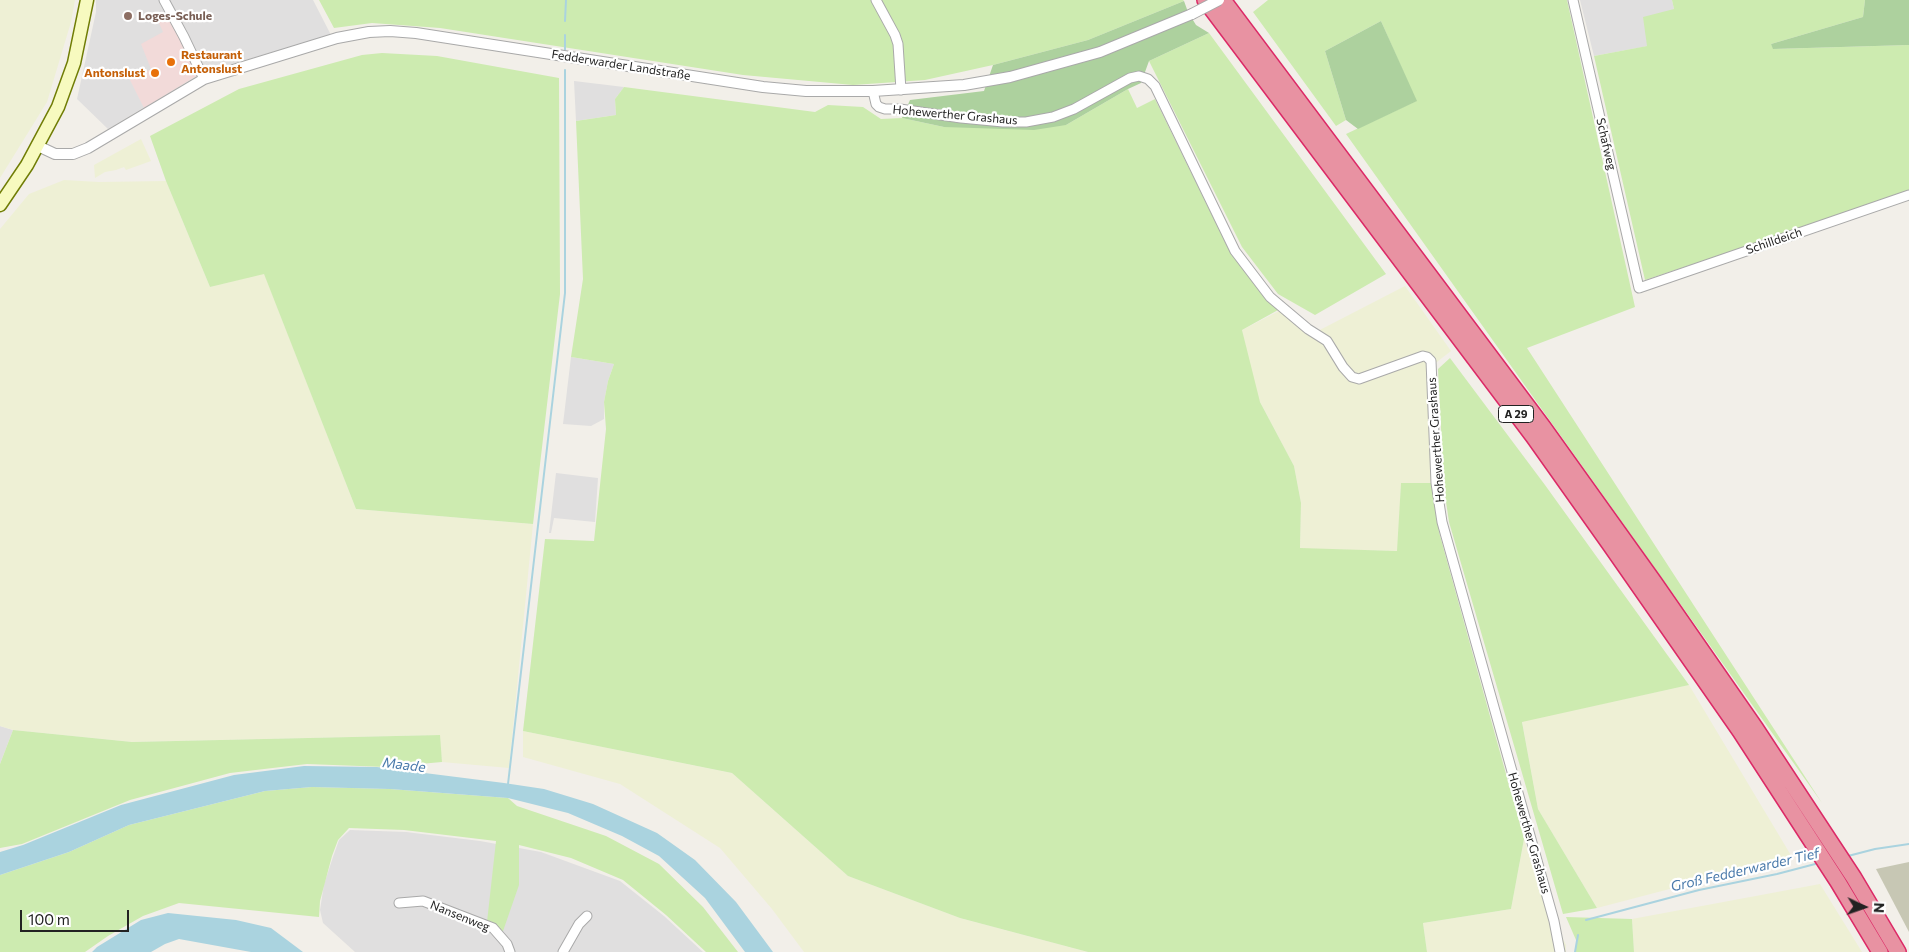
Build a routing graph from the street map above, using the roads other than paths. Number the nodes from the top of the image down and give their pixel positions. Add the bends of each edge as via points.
1 (87, 0) edge
2 (164, 0) edge
3 (876, 0) edge
4 (1205, 0) edge
5 (1221, 0) edge
6 (1573, 0) edge
7 (204, 79) junction
8 (901, 90) junction
9 (874, 91) junction
10 (38, 146) junction
11 (1909, 195) edge
12 (0, 204) edge
13 (1639, 288) joint
14 (1817, 836) junction
15 (398, 903) dead end
16 (587, 916) dead end
17 (510, 952) edge
18 (563, 952) edge
19 (1560, 952) edge
20 (1880, 952) edge
21 (1898, 952) edge

1 - 10 main road via 69,77
2 - 7 street
3 - 8 street via 898,44
4 - 14 highway, A 29 via 1533,436
5 - 8 street, Fedderwarder Landstraße, bridge via 1100,52 1019,75
5 - 14 highway, A 29 via 1543,427 1756,729
6 - 13 street, Schafweg
7 - 9 street, Fedderwarder Landstraße via 337,38 385,30 763,87
7 - 10 street, Fedderwarder Landstraße via 88,148 63,155
8 - 9 street, Fedderwarder Landstraße
9 - 19 street, Hohewerther Grashaus via 879,108 978,120 1026,122 1074,109 1130,78 1148,79 1155,86 1235,251 1270,297 1327,341 1352,377 1359,379 1422,356 1431,361 1436,483 1442,522
10 - 12 main road
11 - 13 street, Schilldeich
14 - 20 highway, A 29 via 1838,882
14 - 21 highway, A 29 via 1854,878
15 - 17 street, Nansenweg via 423,901 492,928
16 - 18 street

